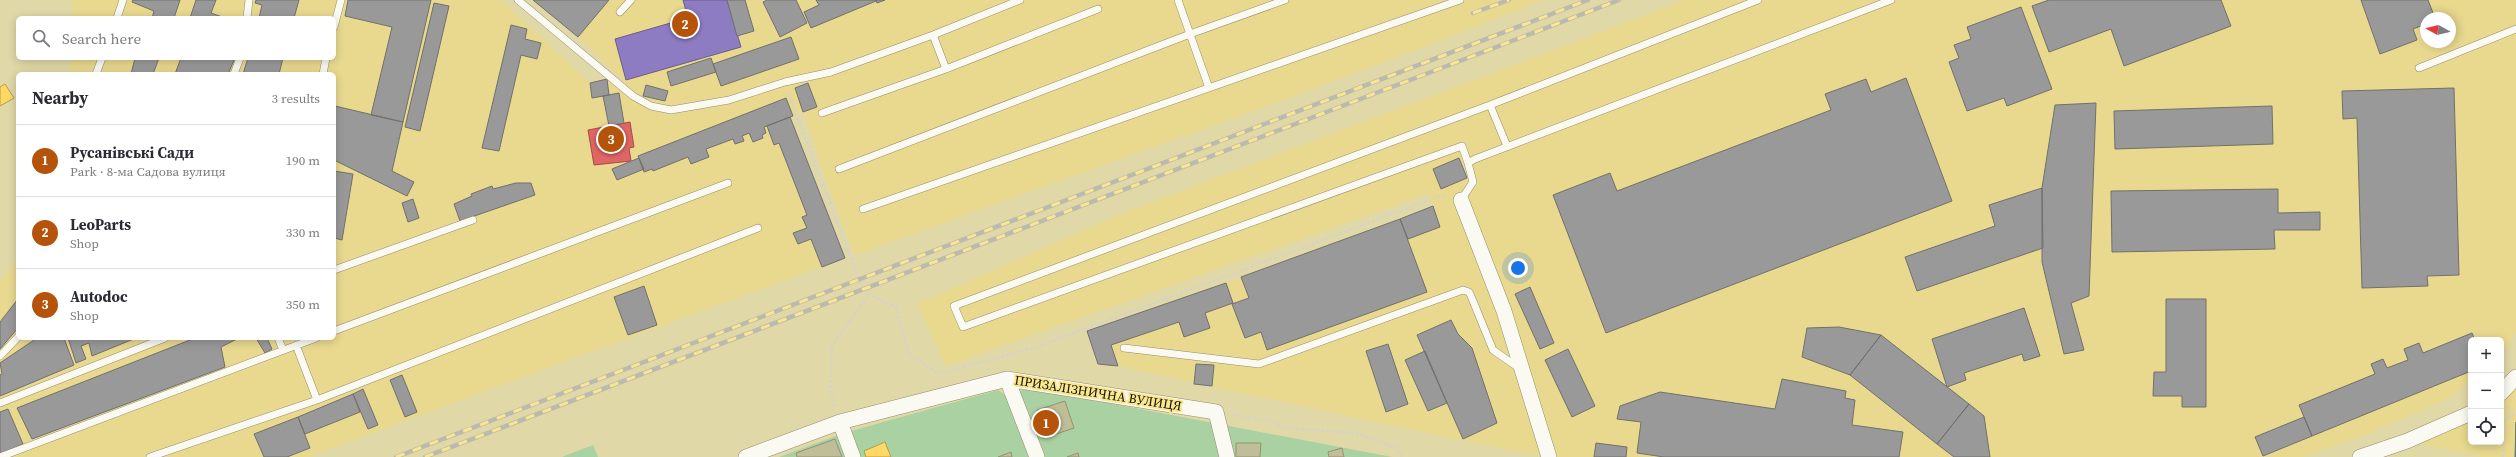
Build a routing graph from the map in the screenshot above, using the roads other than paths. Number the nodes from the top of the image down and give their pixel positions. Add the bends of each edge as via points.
1 (123, 0) edge
2 (249, 0) edge
3 (340, 0) edge
4 (518, 0) edge
5 (631, 0) edge
6 (1020, 0) edge
7 (1178, 0) edge
8 (1285, 0) edge
9 (1460, 0) edge
10 (1758, 0) edge
11 (1891, 0) edge
12 (1098, 9) dead end
13 (620, 12) dead end
14 (118, 16) edge
15 (247, 16) edge
16 (336, 18) edge
17 (2516, 29) edge
18 (1190, 34) junction
19 (933, 35) junction
20 (101, 60) edge
21 (239, 60) edge
22 (326, 60) edge
23 (2419, 68) dead end
24 (946, 69) junction
25 (97, 72) edge
26 (235, 72) edge
27 (322, 72) edge
28 (1209, 88) junction
29 (1490, 105) junction
30 (822, 113) dead end
31 (1507, 146) junction
32 (1468, 163) junction
33 (839, 169) dead end
34 (728, 183) dead end
35 (1461, 200) joint
36 (863, 209) dead end
37 (473, 220) dead end
38 (758, 228) dead end
39 (336, 269) edge
40 (336, 330) edge
41 (16, 339) edge
42 (160, 340) edge
43 (279, 340) edge
44 (310, 340) edge
45 (296, 345) junction
46 (1124, 348) dead end
47 (283, 350) junction
48 (0, 356) edge
49 (1522, 371) junction
50 (2516, 377) edge
51 (1007, 379) junction
52 (2504, 390) edge
53 (318, 400) junction
54 (0, 403) edge
55 (2468, 414) edge
56 (840, 422) junction
57 (0, 457) edge
58 (150, 457) edge
59 (746, 457) edge
60 (853, 457) edge
61 (1037, 457) edge
62 (1227, 457) edge
63 (1549, 457) edge
64 (2360, 457) edge

1 - 14 lane
2 - 15 lane
3 - 16 lane
4 - 19 lane via 633,96 651,106 671,110 729,100 785,82 831,72
5 - 13 lane
6 - 19 lane
7 - 18 lane
8 - 18 lane
9 - 28 lane
10 - 29 lane
11 - 31 lane
12 - 24 lane
17 - 23 lane
18 - 28 lane
18 - 33 lane
19 - 24 lane
20 - 25 lane
21 - 26 lane
22 - 27 lane
24 - 30 lane
28 - 36 lane
29 - 31 lane
29 - 32 lane via 954,306 962,327 1462,146
31 - 32 lane
32 - 35 lane via 1473,182
34 - 40 lane
35 - 49 street via 1504,311
37 - 39 lane
38 - 53 lane
41 - 48 lane
42 - 54 lane
43 - 47 lane
44 - 45 lane
45 - 47 lane
45 - 53 lane
46 - 49 lane via 1259,364 1463,290 1471,296 1492,350
47 - 57 lane
49 - 63 street
50 - 52 street
51 - 56 street, ПРИЗАЛІЗНИЧНА ВУЛИЦЯ
51 - 61 street
51 - 62 street, ПРИЗАЛІЗНИЧНА ВУЛИЦЯ via 1216,412
53 - 58 lane
55 - 64 street via 2407,441
56 - 59 street, ПРИЗАЛІЗНИЧНА ВУЛИЦЯ
56 - 60 street

